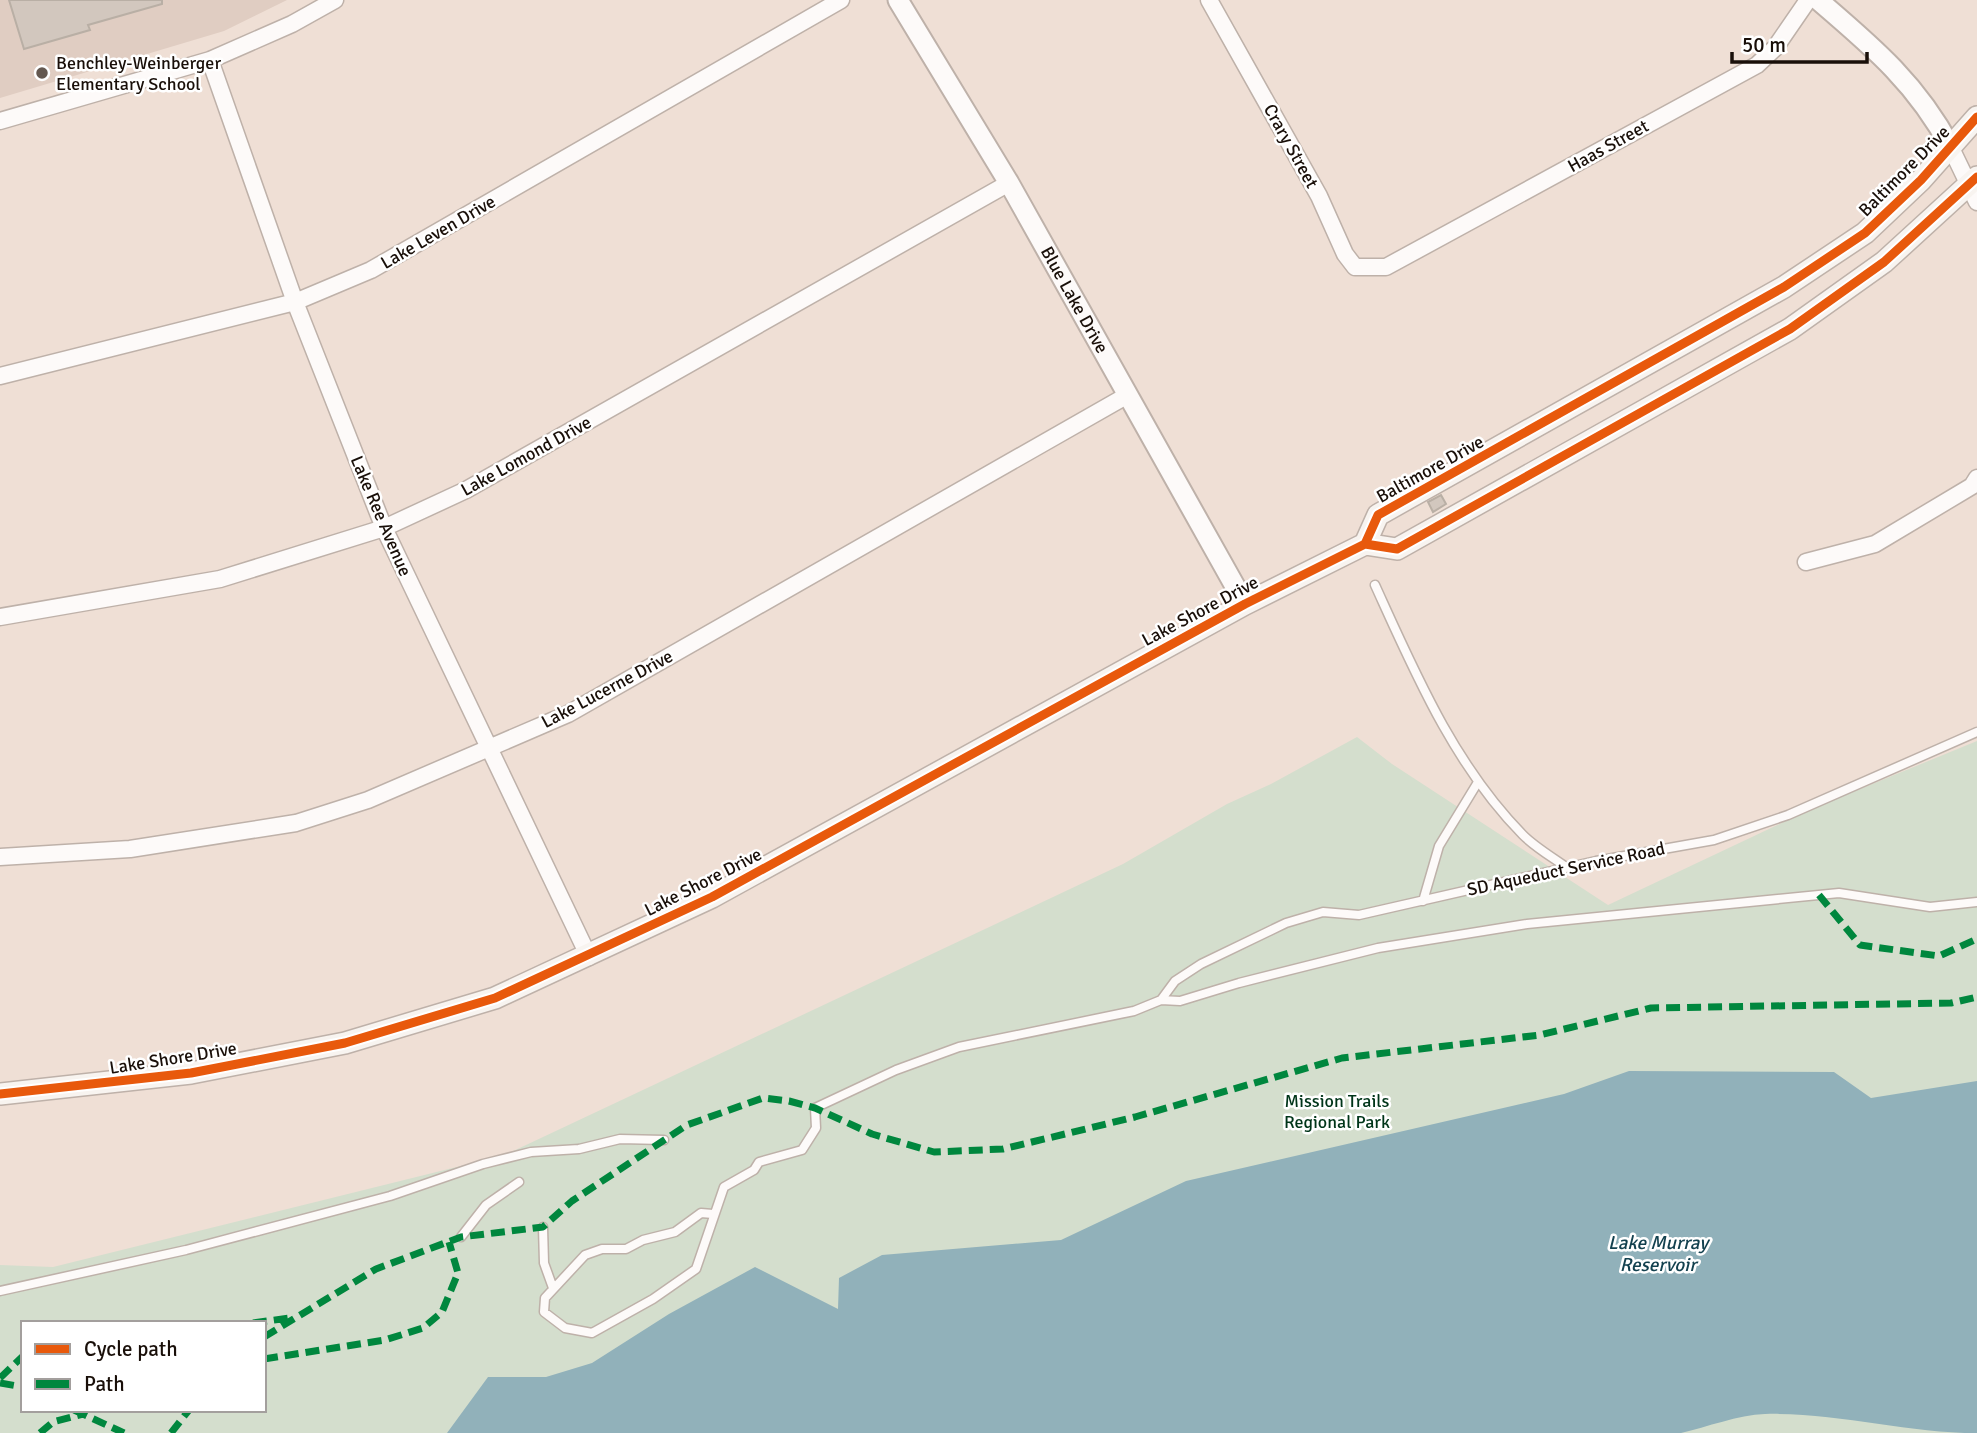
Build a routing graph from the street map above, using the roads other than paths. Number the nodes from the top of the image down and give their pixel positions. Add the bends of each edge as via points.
1 (335, 0) edge
2 (841, 0) edge
3 (898, 0) edge
4 (1209, 0) edge
5 (1808, 0) edge
6 (1818, 0) edge
7 (210, 61) junction
8 (1977, 117) edge
9 (0, 121) edge
10 (1951, 148) junction
11 (1009, 183) junction
12 (1975, 188) edge
13 (1385, 267) joint
14 (295, 302) junction
15 (0, 376) edge
16 (1126, 396) junction
17 (1977, 478) edge
18 (384, 528) junction
19 (1364, 544) junction
20 (1806, 562) dead end
21 (1375, 585) dead end
22 (1245, 604) junction
23 (0, 617) edge
24 (1977, 732) edge
25 (486, 747) junction
26 (1478, 782) junction
27 (0, 857) edge
28 (1566, 867) junction
29 (1423, 901) junction
30 (1977, 902) edge
31 (589, 957) junction
32 (1161, 1000) junction
33 (0, 1094) edge
34 (664, 1140) dead end
35 (519, 1182) dead end
36 (713, 1214) junction
37 (543, 1227) dead end
38 (461, 1237) dead end
39 (553, 1288) junction
40 (0, 1291) edge

1 - 7 street
2 - 14 street, Lake Leven Drive via 371,270
3 - 11 street, Blue Lake Drive
4 - 13 street, Crary Street via 1319,196 1345,254 1354,267
5 - 13 street, Haas Street via 1775,48 1757,65
6 - 10 street via 1890,62 1937,122
7 - 9 street
7 - 14 street, Lake Ree Avenue
8 - 10 main road, Baltimore Drive
10 - 12 street
10 - 19 main road, Baltimore Drive via 1865,233 1769,297 1378,515
11 - 16 street, Blue Lake Drive
11 - 18 street, Lake Lomond Drive via 466,490
12 - 19 main road via 1884,262 1790,329 1397,550
14 - 15 street, Lake Leven Drive
14 - 18 street, Lake Ree Avenue
16 - 22 street, Blue Lake Drive
16 - 25 street, Lake Lucerne Drive via 568,714
17 - 20 street via 1972,486 1875,544
18 - 23 street, Lake Lomond Drive via 220,579
18 - 25 street, Lake Ree Avenue
19 - 22 main road, Lake Shore Drive
21 - 26 lane via 1420,684
22 - 31 main road, Lake Shore Drive via 712,897
24 - 28 lane, SD Aqueduct Service Road via 1788,815 1714,840
25 - 27 street, Lake Lucerne Drive via 368,800 296,823 130,849
25 - 31 street, Lake Ree Avenue
26 - 28 lane via 1525,837
26 - 29 lane via 1439,846
28 - 29 lane, SD Aqueduct Service Road
29 - 32 lane, SD Aqueduct Service Road via 1359,915 1323,912 1286,923 1201,964 1175,981
30 - 32 lane, SD Aqueduct Service Road via 1930,907 1839,893 1527,924 1378,948 1180,1001
31 - 33 main road, Lake Shore Drive via 495,998 345,1043 191,1073
32 - 36 lane, SD Aqueduct Service Road via 1134,1011 959,1047 815,1108 816,1129 802,1150 759,1162 754,1170 724,1187
34 - 40 lane via 620,1139 579,1149 531,1152 390,1196 186,1250
35 - 38 lane via 486,1205
36 - 39 lane via 701,1213 675,1232 626,1249 585,1255
36 - 39 lane, SD Aqueduct Service Road via 696,1269 610,1326 592,1334 565,1328 544,1312 545,1298
37 - 39 lane via 544,1263

